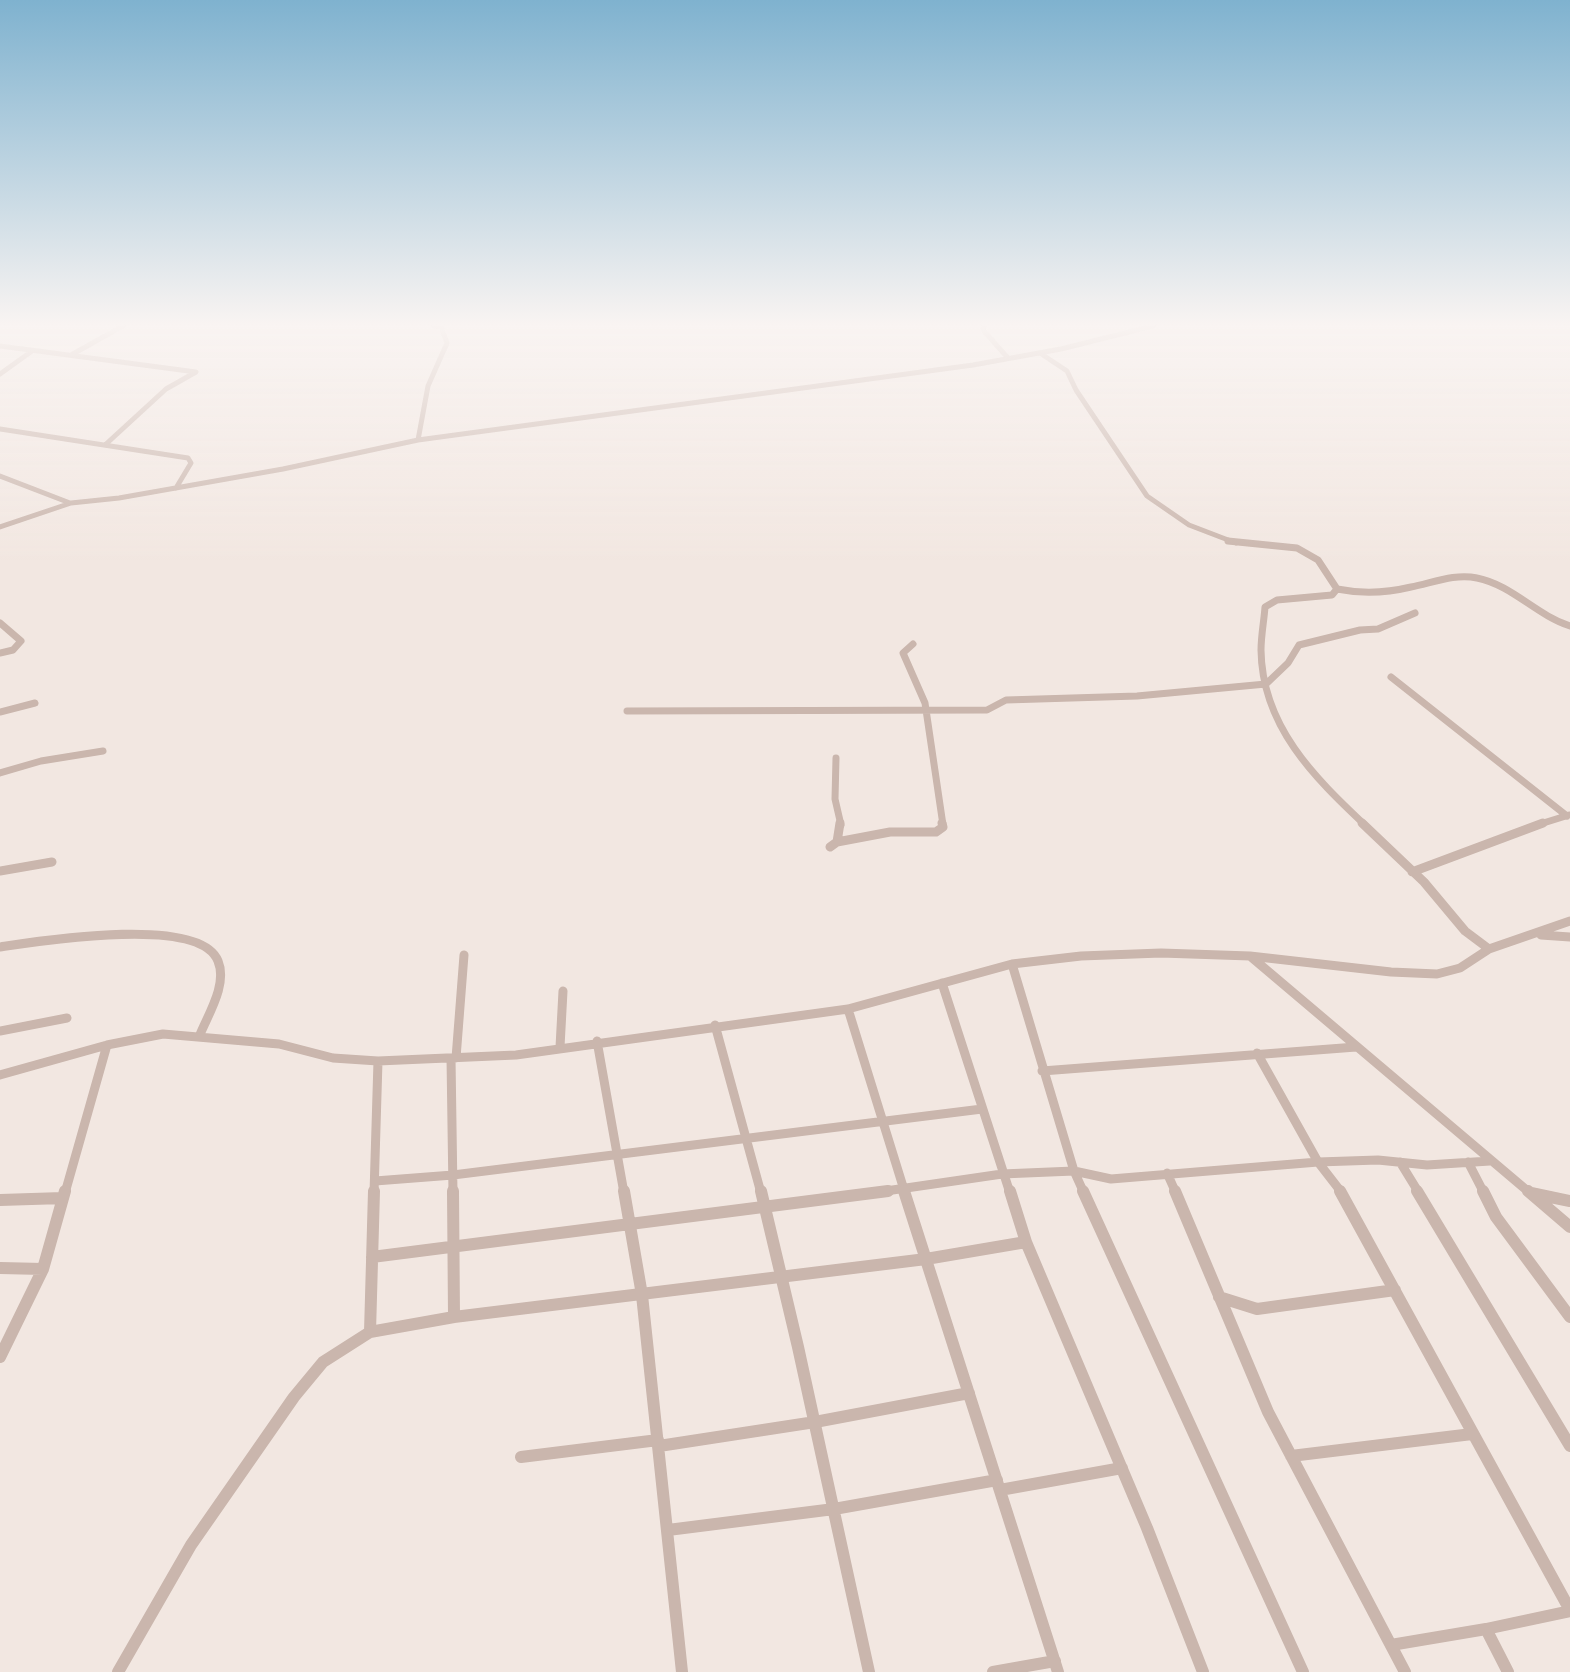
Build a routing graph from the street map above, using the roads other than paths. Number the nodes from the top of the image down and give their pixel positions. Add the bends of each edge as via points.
1 (150, 404) edge
2 (425, 404) edge
3 (671, 404) edge
4 (1085, 404) edge
5 (0, 429) edge
6 (418, 440) junction
7 (105, 445) junction
8 (0, 476) edge
9 (176, 488) junction
10 (71, 503) junction
11 (0, 527) edge
12 (1337, 589) junction
13 (1415, 613) dead end
14 (0, 623) edge
15 (1570, 626) edge
16 (913, 644) dead end
17 (0, 653) edge
18 (1391, 677) dead end
19 (1266, 684) junction
20 (35, 703) dead end
21 (627, 711) dead end
22 (0, 712) edge
23 (925, 712) junction
24 (103, 751) dead end
25 (836, 758) dead end
26 (0, 773) edge
27 (1569, 815) edge
28 (52, 862) dead end
29 (0, 871) edge
30 (1412, 872) junction
31 (1570, 921) edge
32 (1536, 935) junction
33 (1570, 937) edge
34 (0, 947) edge
35 (1489, 949) junction
36 (464, 955) dead end
37 (1250, 956) junction
38 (1012, 964) junction
39 (942, 983) junction
40 (563, 991) dead end
41 (848, 1009) junction
42 (67, 1018) dead end
43 (715, 1025) junction
44 (0, 1031) edge
45 (199, 1037) junction
46 (597, 1041) junction
47 (107, 1045) junction
48 (560, 1047) junction
49 (1356, 1047) junction
50 (1257, 1053) junction
51 (453, 1058) junction
52 (378, 1061) junction
53 (1042, 1071) junction
54 (0, 1075) edge
55 (982, 1109) junction
56 (882, 1123) junction
57 (750, 1139) junction
58 (618, 1155) junction
59 (1490, 1161) junction
60 (1318, 1162) junction
61 (1400, 1162) junction
62 (1468, 1162) junction
63 (1074, 1171) junction
64 (1167, 1173) junction
65 (1002, 1174) junction
66 (453, 1175) junction
67 (375, 1181) junction
68 (905, 1189) junction
69 (1526, 1192) junction
70 (63, 1198) junction
71 (0, 1200) edge
72 (1570, 1201) edge
73 (766, 1206) junction
74 (630, 1222) junction
75 (1570, 1227) edge
76 (1026, 1242) junction
77 (453, 1245) junction
78 (372, 1257) junction
79 (926, 1259) junction
80 (0, 1268) edge
81 (43, 1269) junction
82 (783, 1277) junction
83 (1395, 1290) junction
84 (642, 1295) junction
85 (1219, 1297) junction
86 (454, 1317) junction
87 (1570, 1317) edge
88 (370, 1332) junction
89 (0, 1356) edge
90 (969, 1393) junction
91 (815, 1422) junction
92 (1472, 1434) junction
93 (659, 1443) junction
94 (1570, 1446) edge
95 (1291, 1456) junction
96 (521, 1457) dead end
97 (1122, 1468) junction
98 (999, 1485) junction
99 (834, 1509) junction
100 (668, 1530) junction
101 (1570, 1610) edge
102 (1486, 1629) junction
103 (1391, 1645) junction
104 (1057, 1667) edge
105 (118, 1672) edge
106 (682, 1672) edge
107 (869, 1672) edge
108 (993, 1672) edge
109 (1203, 1672) edge
110 (1303, 1672) edge
111 (1405, 1672) edge
112 (1508, 1672) edge

1 - 7 street
2 - 6 street
3 - 6 street
4 - 12 street via 1147,496 1189,525 1232,543 1297,548 1318,560
5 - 7 street
6 - 9 street
7 - 9 street via 188,458 191,463
8 - 10 street
9 - 10 street
10 - 11 street
12 - 15 street via 1358,593 1479,578 1547,620
12 - 19 street via 1332,595 1277,600 1265,607 1261,651
13 - 19 street via 1378,629 1299,645
14 - 17 street via 21,641
16 - 23 street via 903,653
18 - 27 street
19 - 23 street via 1137,696 1006,700 987,710
19 - 30 street via 1280,729 1315,778
20 - 22 street
21 - 23 street
23 - 25 street via 943,827 936,832 890,832 834,844 841,826 835,799
24 - 26 street
27 - 30 street
28 - 29 street
30 - 35 street
31 - 32 street
32 - 33 street
32 - 35 street
34 - 45 street via 55,939 197,941 213,951 220,966
35 - 37 street via 1460,968 1437,974
36 - 51 street
37 - 38 street via 1129,954
37 - 49 street
38 - 39 street
38 - 53 street
39 - 41 street
39 - 55 street
40 - 48 street
41 - 43 street
41 - 56 street
42 - 44 street
43 - 46 street
43 - 57 street
45 - 47 street via 163,1034
45 - 52 street
46 - 48 street
46 - 58 street
47 - 54 street
47 - 70 street
48 - 51 street
49 - 50 street
49 - 59 street
50 - 53 street
50 - 60 street
51 - 52 street
51 - 66 street
52 - 67 street
53 - 63 street
55 - 56 street
55 - 65 street
56 - 57 street
56 - 68 street
57 - 58 street
57 - 73 street
58 - 66 street
58 - 74 street
59 - 62 street
59 - 69 street
60 - 61 street
60 - 64 street
60 - 83 street via 1349,1203
61 - 62 street
61 - 94 street
62 - 87 street via 1496,1217
63 - 64 street via 1111,1179
63 - 65 street
63 - 110 street
64 - 85 street
65 - 68 street
65 - 76 street
66 - 67 street
66 - 77 street
67 - 78 street
68 - 73 street
68 - 79 street
69 - 72 street
69 - 75 street
70 - 71 street
70 - 81 street
73 - 74 street
73 - 82 street
74 - 77 street
74 - 84 street
76 - 79 street
76 - 97 street
77 - 78 street
77 - 86 street
78 - 88 street
79 - 82 street
79 - 90 street
80 - 81 street
81 - 89 street
82 - 84 street
82 - 91 street
83 - 85 street via 1257,1309
83 - 92 street
84 - 86 street
84 - 93 street
85 - 95 street
86 - 88 street
88 - 105 street via 323,1362 294,1397 191,1545
90 - 91 street
90 - 98 street
91 - 93 street
91 - 99 street
92 - 95 street
92 - 101 street
93 - 96 street
93 - 100 street
95 - 103 street
97 - 98 street
97 - 109 street
98 - 99 street
98 - 104 street
99 - 100 street
99 - 107 street
100 - 106 street
101 - 102 street
102 - 103 street
102 - 112 street
103 - 111 street
104 - 108 street

